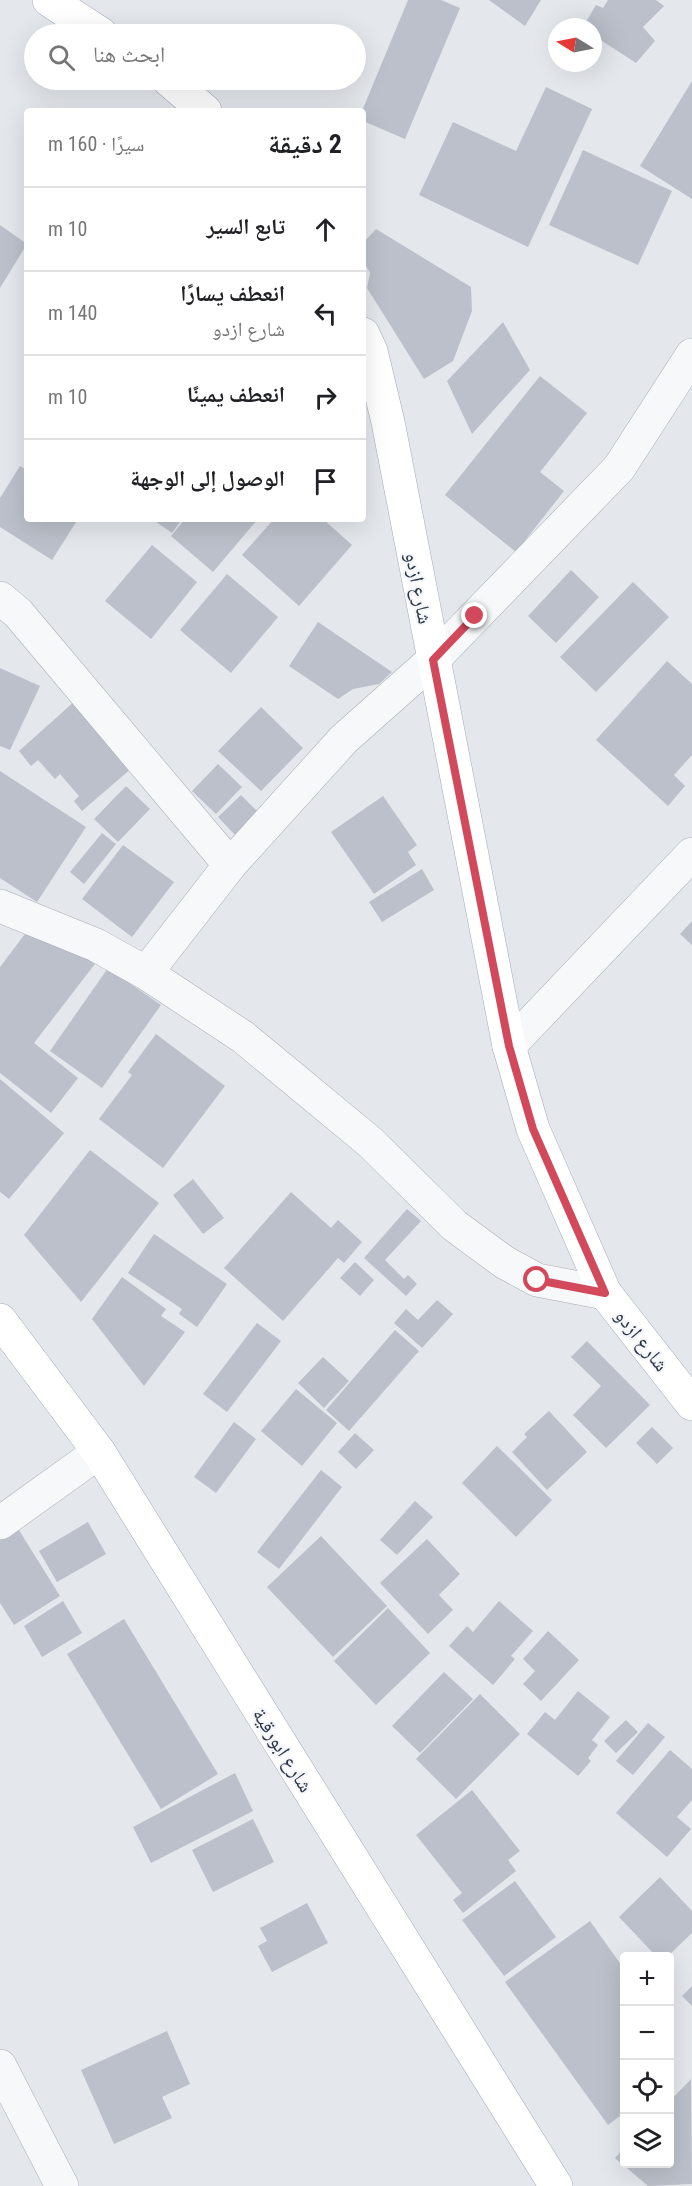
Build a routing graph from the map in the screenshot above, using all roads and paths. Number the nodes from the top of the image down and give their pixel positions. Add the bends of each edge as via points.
1 (50, 0) edge
2 (86, 24) edge
3 (181, 90) edge
4 (202, 108) edge
5 (366, 340) edge
6 (692, 355) edge
7 (0, 598) edge
8 (433, 660) junction
9 (692, 854) edge
10 (230, 865) junction
11 (0, 906) edge
12 (146, 973) junction
13 (509, 1046) junction
14 (605, 1293) junction
15 (0, 1320) edge
16 (692, 1404) edge
17 (99, 1452) junction
18 (0, 1523) edge
19 (0, 2066) edge
20 (62, 2186) edge
21 (556, 2186) edge

1 - 2 main road
3 - 4 main road
5 - 8 main road, شارع ازدو via 388,422
6 - 8 street via 619,468
7 - 10 street via 18,613
8 - 10 street via 344,739
8 - 13 main road, شارع ازدو
9 - 13 street
10 - 12 street
11 - 12 street via 96,945
12 - 14 street via 243,1037 370,1142 455,1226 504,1262 537,1280
13 - 14 main road, شارع ازدو via 533,1129
14 - 16 main road, شارع ازدو
15 - 17 main road, شارع ابورقية
17 - 18 street
17 - 21 main road, شارع ابورقية
19 - 20 street

